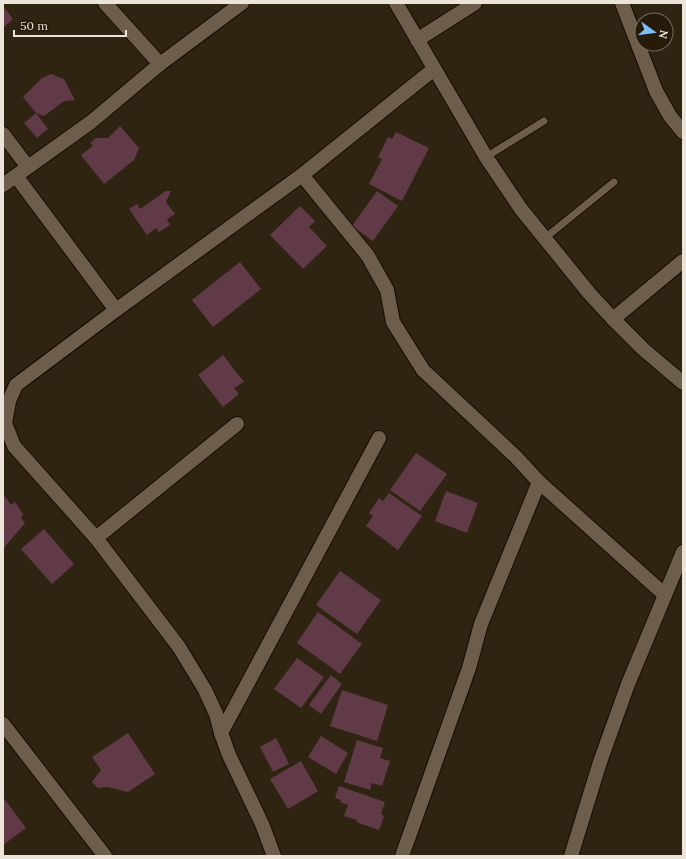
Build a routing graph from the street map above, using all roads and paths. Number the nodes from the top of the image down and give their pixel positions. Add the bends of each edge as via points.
1 (105, 3) edge
2 (242, 3) edge
3 (396, 3) edge
4 (475, 3) edge
5 (622, 3) edge
6 (418, 40) junction
7 (160, 64) junction
8 (434, 69) junction
9 (544, 121) dead end
10 (683, 132) edge
11 (3, 134) edge
12 (486, 157) junction
13 (28, 167) junction
14 (302, 175) junction
15 (16, 176) junction
16 (614, 182) dead end
17 (3, 185) edge
18 (545, 238) junction
19 (683, 261) edge
20 (116, 310) junction
21 (613, 319) junction
22 (683, 383) edge
23 (237, 424) dead end
24 (379, 438) dead end
25 (539, 482) junction
26 (96, 538) junction
27 (683, 552) edge
28 (665, 595) junction
29 (3, 724) edge
30 (221, 733) junction
31 (105, 856) edge
32 (274, 856) edge
33 (402, 856) edge
34 (571, 856) edge

1 - 7 street
2 - 7 street
3 - 6 street
4 - 6 street
5 - 10 street via 656,91 670,116
6 - 8 street
7 - 13 street via 91,122
8 - 12 street
8 - 14 street
9 - 12 lane
11 - 13 street
12 - 18 street
13 - 15 street
14 - 20 street
14 - 25 street via 368,256 387,290 393,322 422,370 516,457
15 - 17 street
15 - 20 street
16 - 18 lane
18 - 21 street
19 - 21 street
20 - 26 street via 16,385 9,401 5,423 14,446
21 - 22 street
23 - 26 street
24 - 30 street
25 - 28 street
25 - 33 street via 481,624 469,668
26 - 30 street via 179,647 206,690
27 - 28 street
28 - 34 street via 628,684 600,762
29 - 31 street
30 - 32 street

